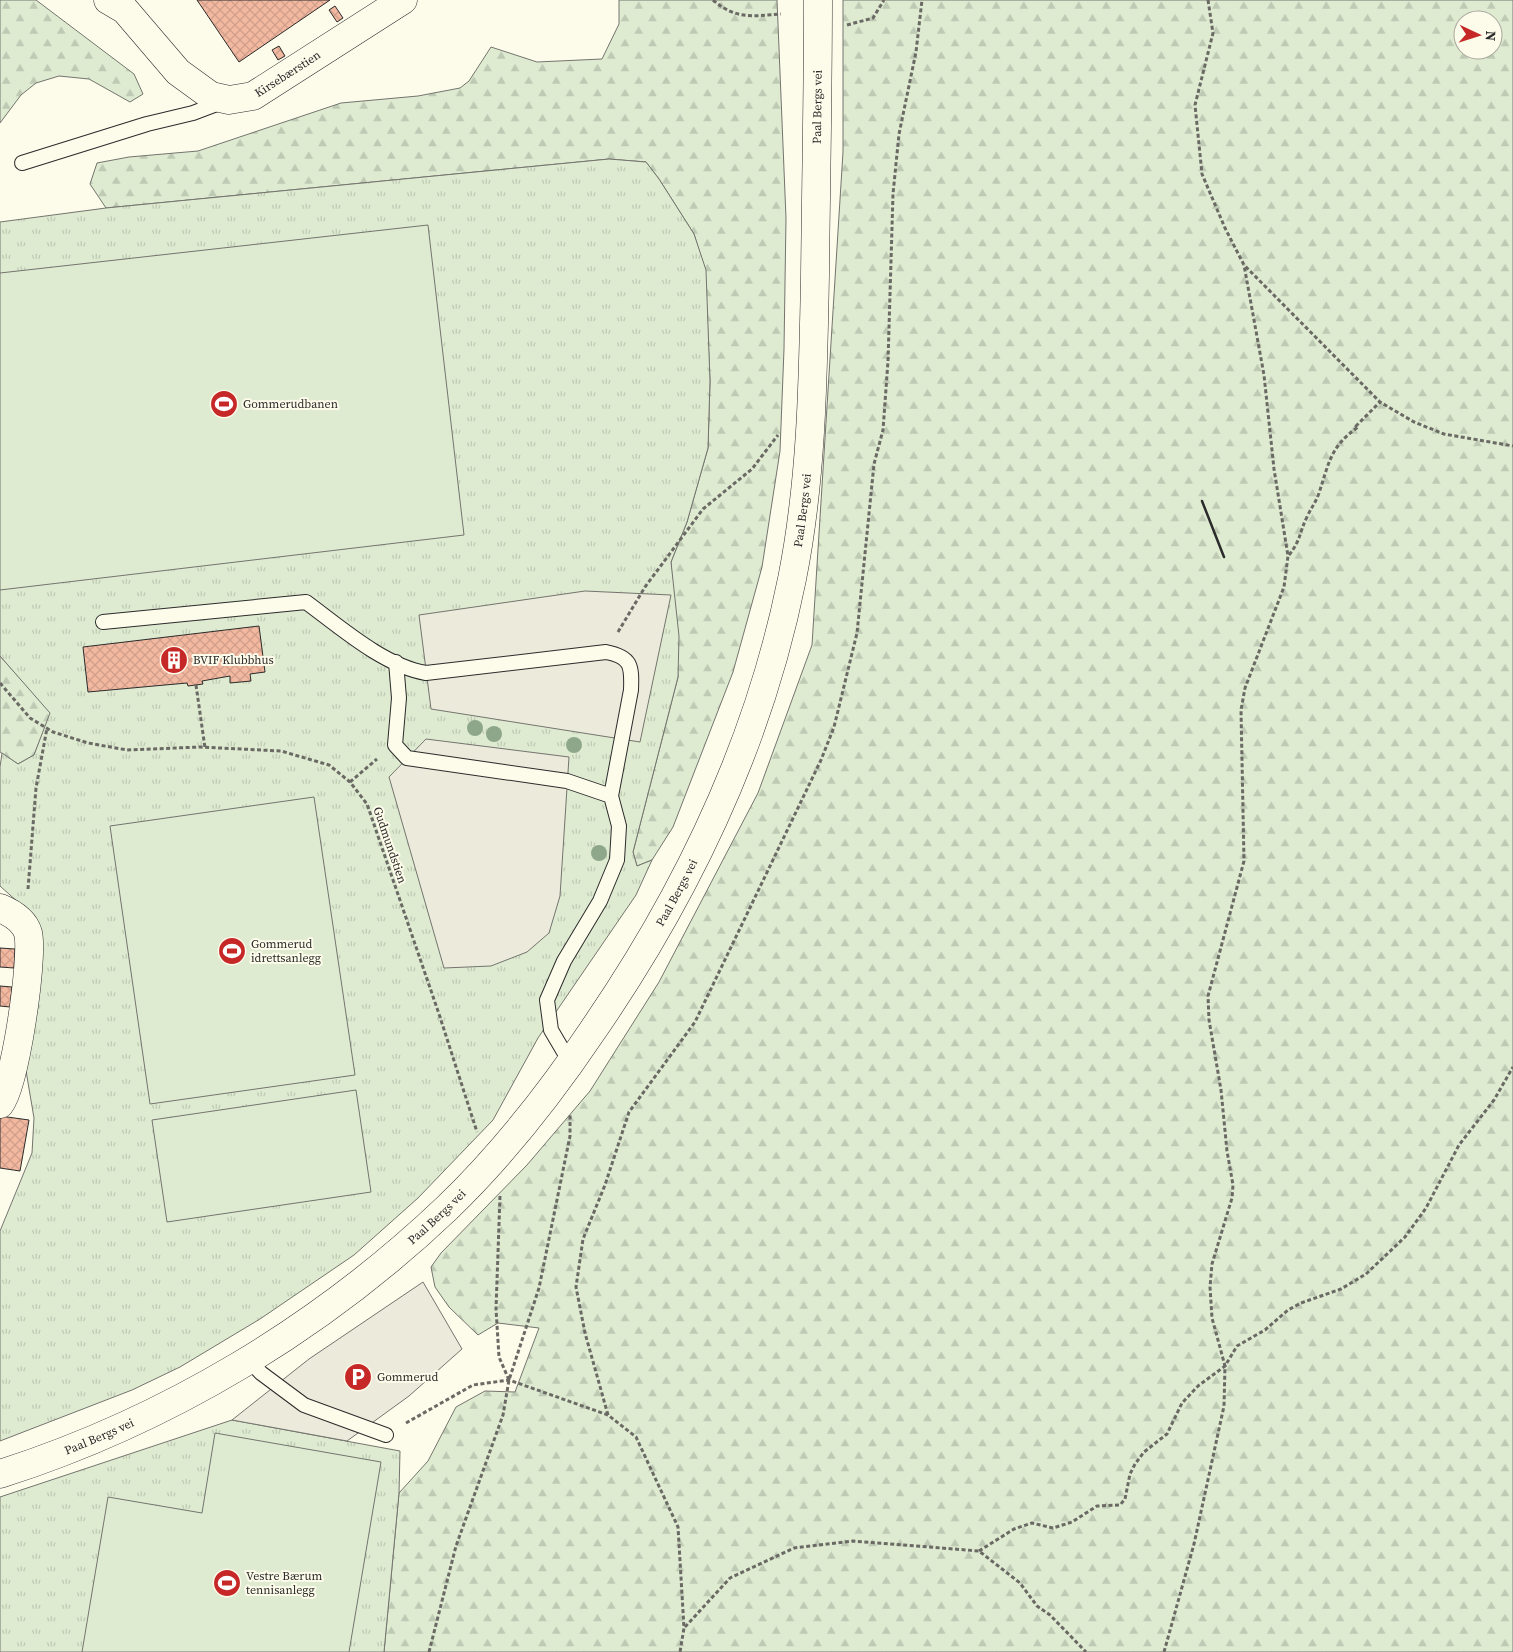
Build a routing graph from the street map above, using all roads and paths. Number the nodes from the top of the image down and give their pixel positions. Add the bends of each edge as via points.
1 (403, 0) edge
2 (713, 0) edge
3 (818, 0) edge
4 (884, 0) edge
5 (922, 0) edge
6 (1208, 0) edge
7 (121, 3) edge
8 (781, 14) dead end
9 (818, 34) junction
10 (229, 100) junction
11 (22, 163) dead end
12 (1244, 265) junction
13 (1380, 402) junction
14 (783, 430) dead end
15 (1513, 446) edge
16 (1288, 556) junction
17 (103, 622) dead end
18 (606, 652) junction
19 (396, 662) junction
20 (0, 683) edge
21 (196, 685) dead end
22 (47, 728) junction
23 (395, 745) junction
24 (205, 748) junction
25 (350, 782) junction
26 (611, 796) junction
27 (10, 914) edge
28 (571, 1064) junction
29 (1513, 1067) edge
30 (0, 1104) edge
31 (570, 1109) dead end
32 (479, 1137) dead end
33 (500, 1191) dead end
34 (248, 1360) junction
35 (1225, 1366) junction
36 (509, 1380) junction
37 (608, 1415) junction
38 (386, 1435) joint
39 (0, 1474) edge
40 (979, 1551) junction
41 (684, 1628) junction
42 (429, 1652) edge
43 (680, 1652) edge
44 (1086, 1652) edge
45 (1164, 1652) edge

1 - 10 street, Kirsebærstien via 253,96
2 - 8 path via 731,13 750,17
3 - 9 street, Paal Bergs vei
4 - 9 path via 873,18
5 - 37 path via 916,52 899,134 893,194 883,430 874,464 857,633 834,728 822,760 695,1022 629,1112 583,1238 576,1287
6 - 12 path via 1213,33 1195,105 1202,174
7 - 10 street, Kirsebærstien via 178,72 211,96
9 - 28 street, Paal Bergs vei via 813,388 807,480 792,578 754,720 723,804 655,935
10 - 11 lane
12 - 13 path
12 - 16 path via 1264,375 1274,470
13 - 15 path via 1414,422 1444,434
13 - 16 path via 1358,427 1343,438 1325,467 1313,509 1307,516 1299,542
14 - 18 path via 752,468 703,509 645,587
16 - 35 path via 1284,587 1245,688 1241,710 1244,861 1208,996 1233,1185 1212,1264 1210,1288 1212,1318
17 - 19 lane via 306,602 358,641
18 - 19 lane via 426,673 409,670
18 - 26 lane via 622,655 632,676
19 - 23 lane via 399,698
20 - 22 path, Gudmundstien via 30,718
21 - 24 path
22 - 24 path, Gudmundstien via 88,743 127,750
22 - 27 path via 36,788 25,910
23 - 25 path
23 - 26 lane via 407,758 567,782
24 - 25 path, Gudmundstien via 280,751 303,756 329,765
25 - 32 path, Gudmundstien via 367,804
26 - 28 lane via 619,826 617,860 600,901 564,961 547,1000 551,1030
27 - 30 street via 28,933 23,1013 9,1083
28 - 34 street, Paal Bergs vei via 507,1145 448,1207 381,1266 302,1325
29 - 35 path via 1494,1100 1459,1145 1426,1208 1405,1237 1366,1274 1341,1289 1301,1302 1266,1330 1237,1346
31 - 36 path via 570,1136 539,1288
33 - 36 path via 496,1309 499,1357
34 - 38 lane via 261,1374 304,1405
34 - 39 street, Paal Bergs vei via 134,1422 81,1446
35 - 40 path via 1182,1402 1167,1434 1144,1452 1130,1474 1125,1499 1120,1505 1097,1506 1072,1522 1053,1528 1032,1523 1014,1529
35 - 45 path via 1224,1406 1194,1544
36 - 37 path
36 - 38 path via 473,1385
36 - 42 path via 503,1415 456,1546
37 - 41 path via 636,1436 678,1527
40 - 41 path via 853,1541 794,1548 730,1578
40 - 44 path via 1020,1583 1037,1606
41 - 43 path

